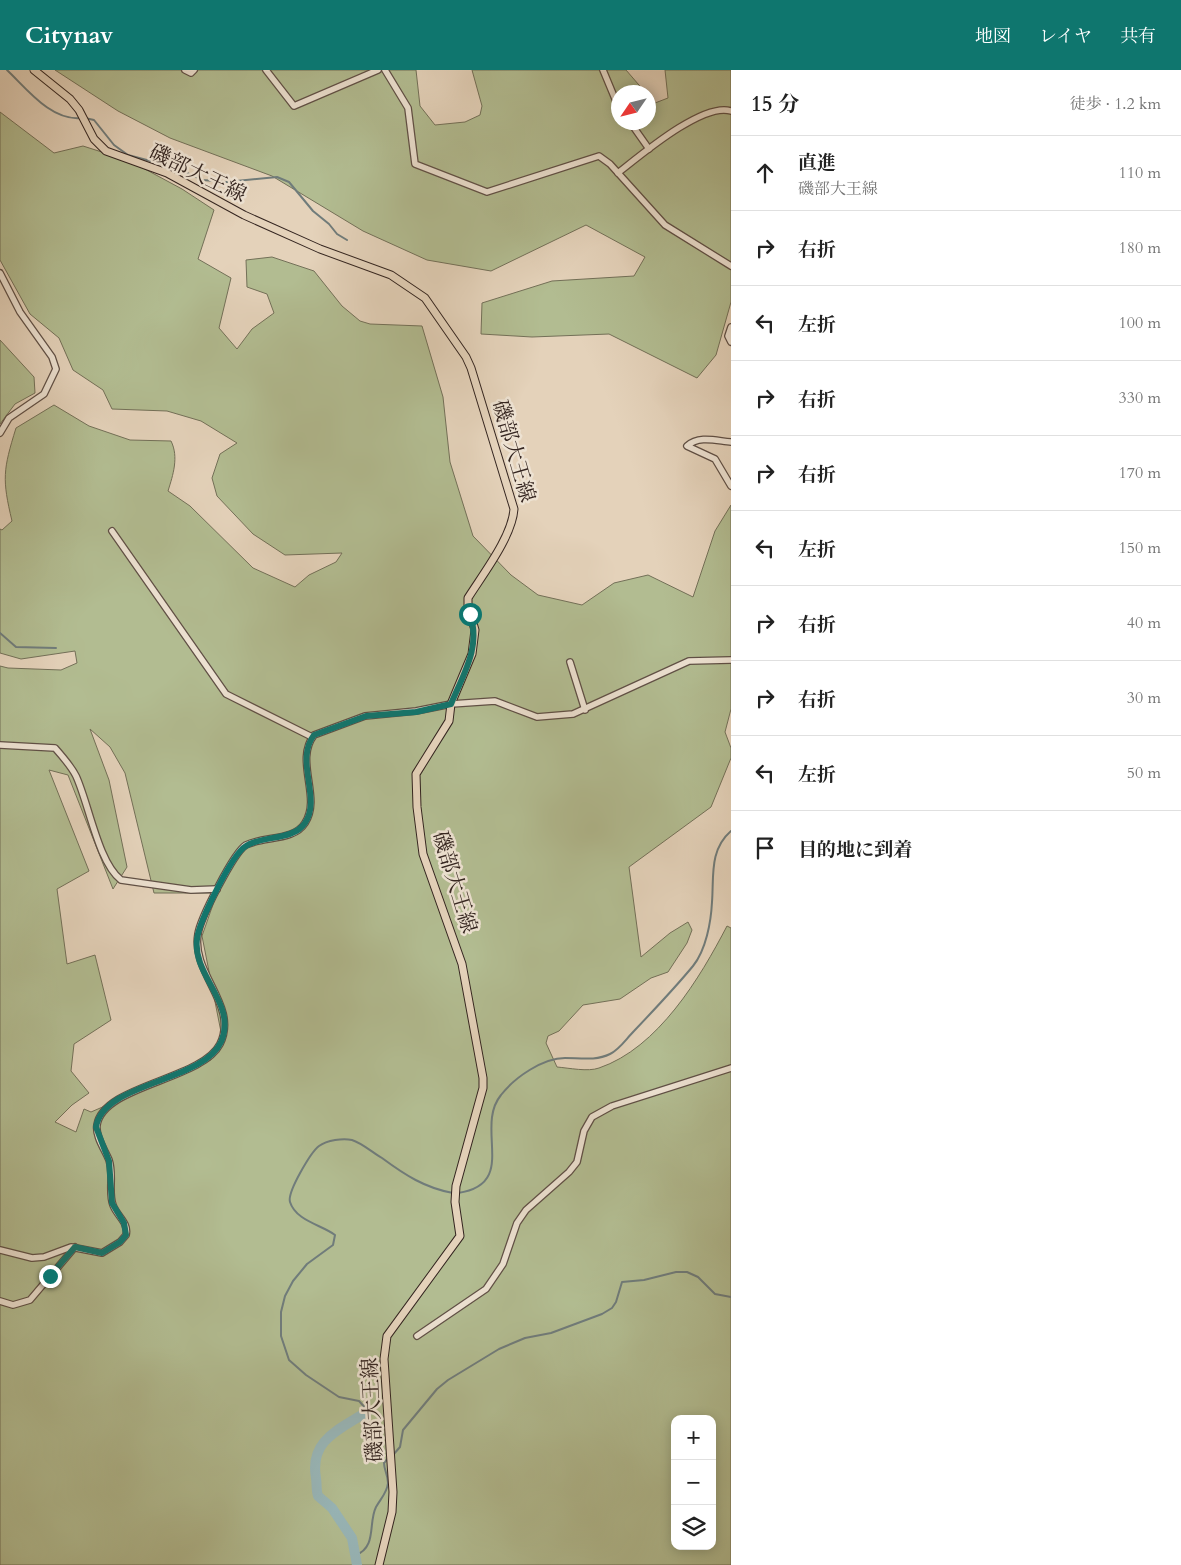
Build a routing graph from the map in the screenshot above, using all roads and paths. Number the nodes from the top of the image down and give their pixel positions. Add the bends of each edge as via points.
1 (34, 70) edge
2 (185, 70) edge
3 (194, 70) edge
4 (266, 70) edge
5 (378, 70) edge
6 (385, 70) edge
7 (603, 70) edge
8 (611, 89) edge
9 (731, 111) edge
10 (636, 130) edge
11 (649, 149) junction
12 (618, 173) junction
13 (731, 266) edge
14 (0, 274) edge
15 (731, 327) edge
16 (731, 342) edge
17 (0, 433) edge
18 (731, 442) edge
19 (731, 486) edge
20 (112, 531) dead end
21 (731, 660) edge
22 (570, 662) dead end
23 (451, 704) junction
24 (586, 710) junction
25 (312, 737) junction
26 (0, 745) edge
27 (217, 889) junction
28 (731, 1068) edge
29 (75, 1247) junction
30 (0, 1250) edge
31 (0, 1301) edge
32 (417, 1336) dead end
33 (379, 1565) edge

1 - 23 main road, 磯部大王線 via 70,99 94,139 106,150 167,173 244,215 320,249 391,275 425,298 466,357 514,509 514,519 468,598 475,630 472,654
2 - 3 street via 191,73
4 - 5 street via 294,106
6 - 12 street via 408,108 415,164 488,192 594,156 602,157
7 - 8 street
9 - 11 street via 719,109 698,118
10 - 11 street
11 - 12 street
12 - 13 street via 665,225
14 - 17 street via 20,312 52,357 56,369 44,394 9,418
15 - 16 street via 728,336
18 - 19 street via 703,439 688,446 715,459
20 - 25 street via 226,694
21 - 24 street via 689,661 617,692
22 - 24 street
23 - 24 street via 495,701 537,717
23 - 25 street via 416,712 366,716
23 - 33 main road, 磯部大王線 via 448,722 416,774 417,807 424,854 462,964 483,1078 482,1096 455,1193 460,1236 387,1336 384,1359 393,1504
25 - 27 street via 306,752 309,812 304,825 290,834 245,846
26 - 27 street via 55,748 75,774 106,860 121,880 192,890
27 - 29 street via 199,925 196,942 200,961 225,1022 221,1042 204,1060 127,1094 102,1114 96,1127 109,1161 112,1203 127,1231 120,1242 102,1253
28 - 32 street via 612,1106 592,1117 584,1131 577,1162 526,1210 515,1228 503,1264 486,1290
29 - 30 street via 38,1258
29 - 31 street via 30,1300 13,1305

